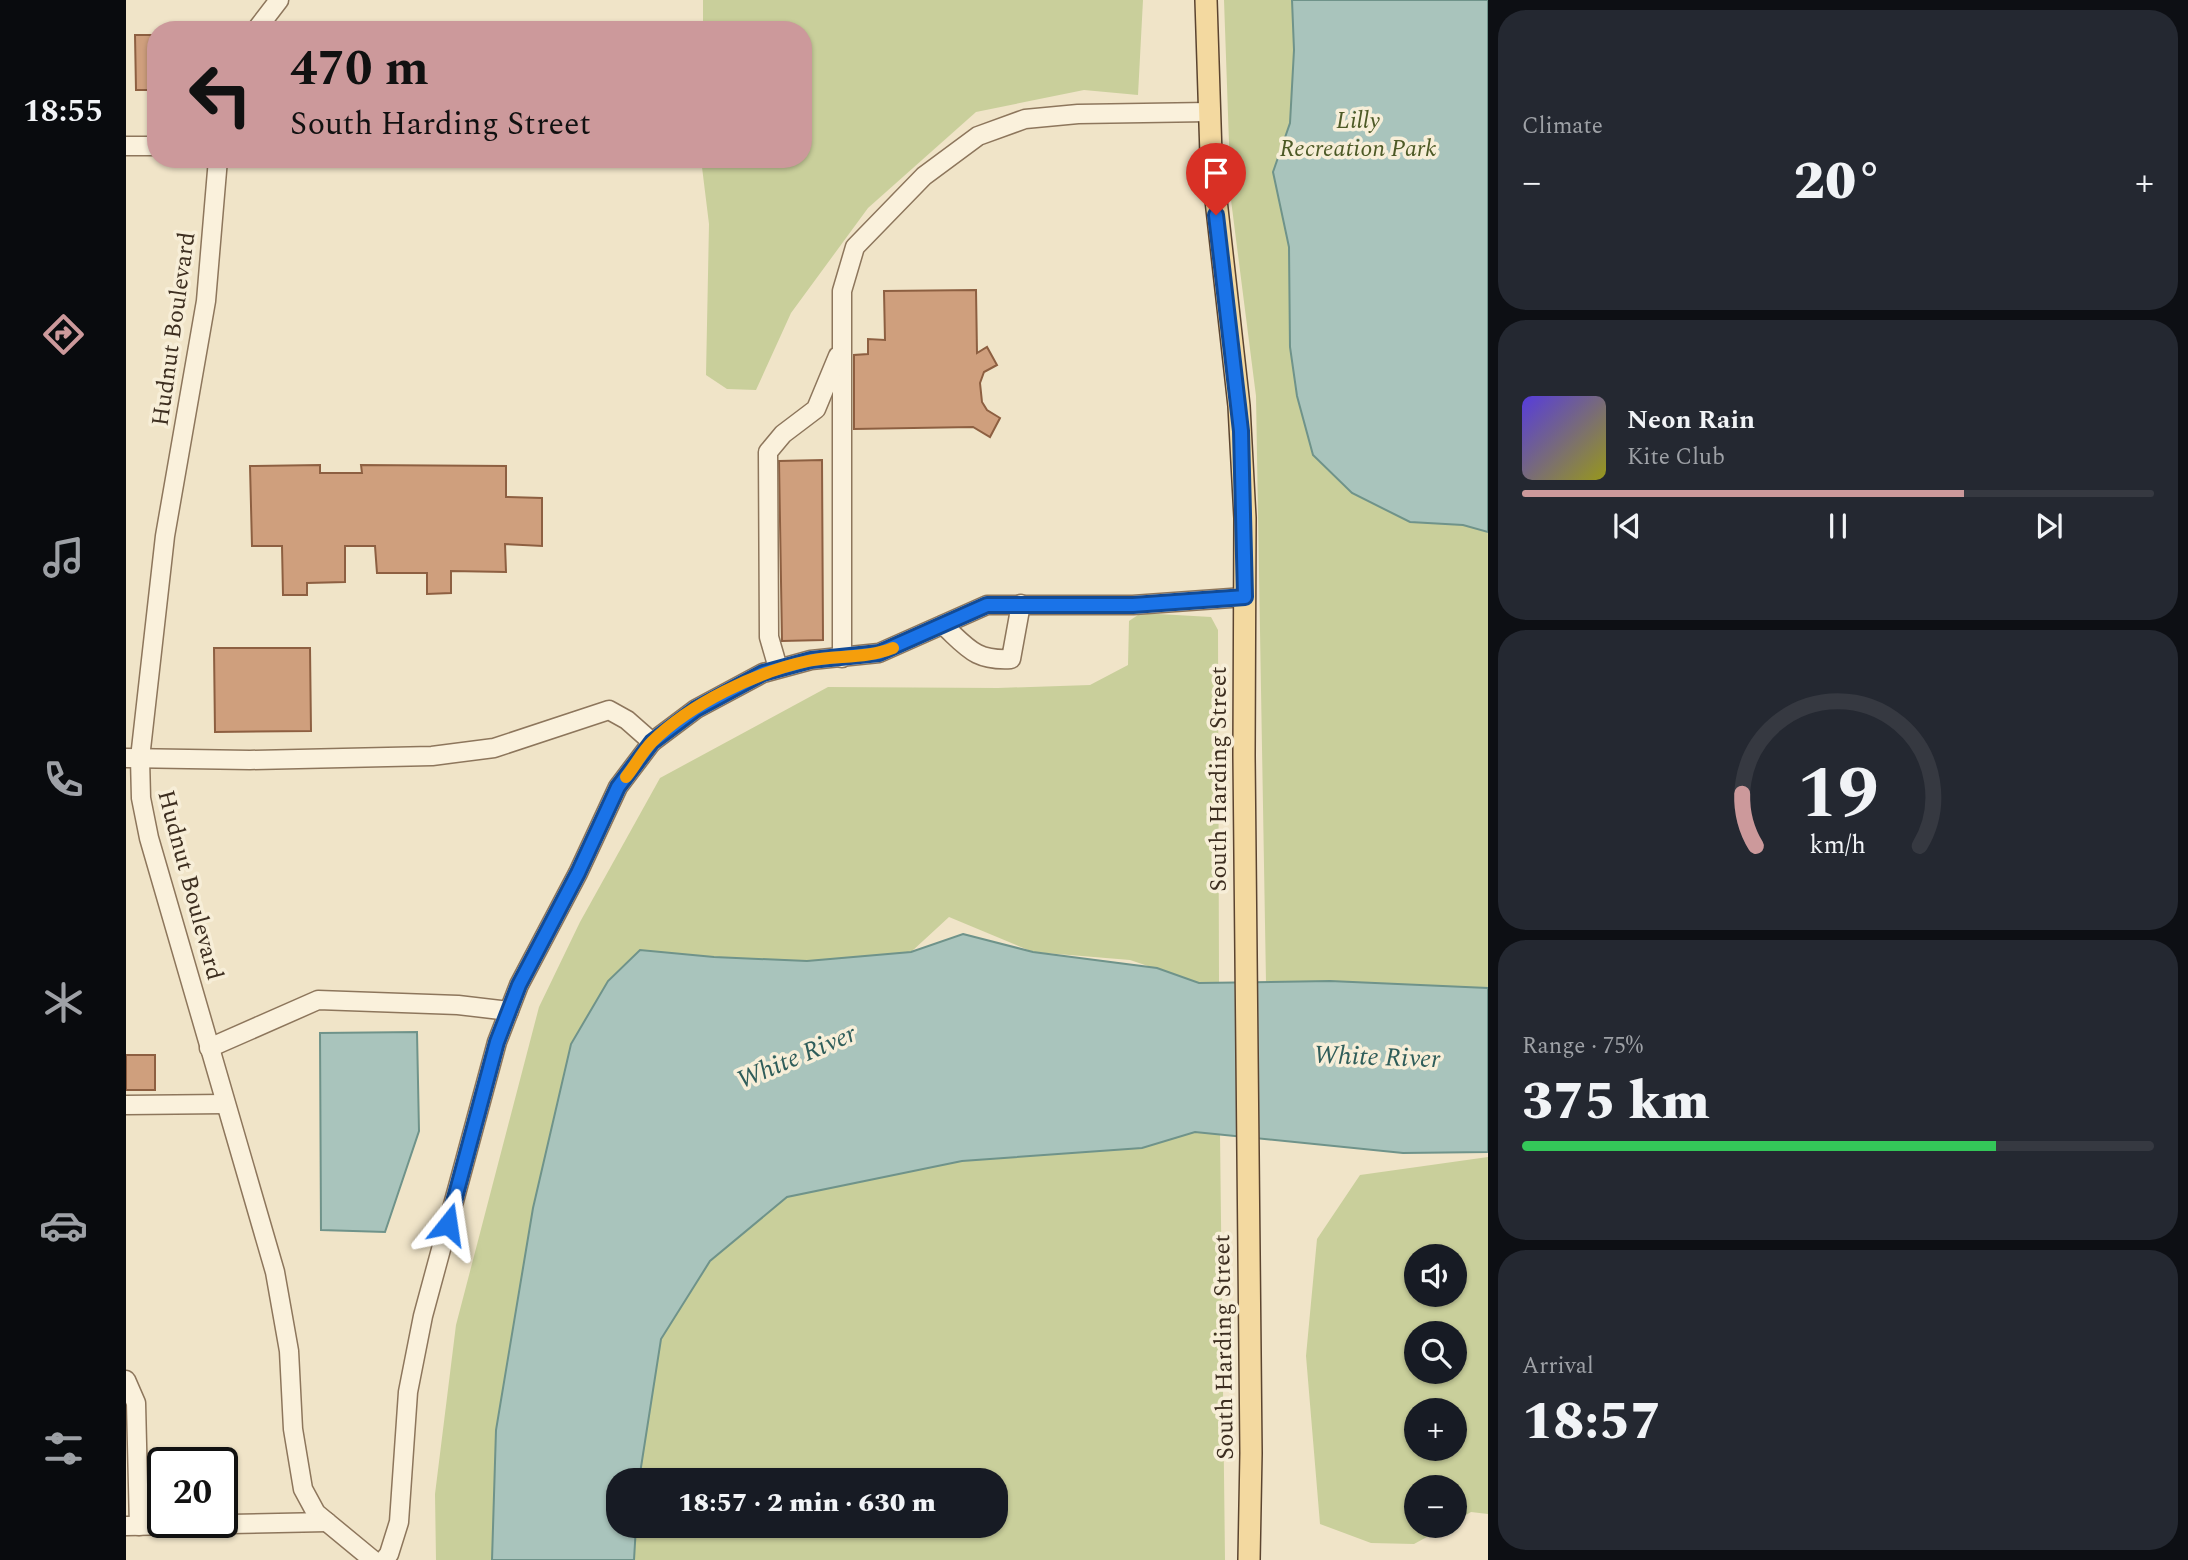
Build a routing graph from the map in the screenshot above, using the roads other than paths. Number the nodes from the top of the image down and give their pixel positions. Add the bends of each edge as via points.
1 (279, 0) edge
2 (1206, 0) edge
3 (263, 21) edge
4 (1209, 113) junction
5 (126, 146) edge
6 (147, 146) edge
7 (217, 168) edge
8 (842, 345) junction
9 (1245, 597) junction
10 (1021, 604) junction
11 (943, 625) junction
12 (842, 658) junction
13 (778, 668) junction
14 (652, 742) junction
15 (133, 758) edge
16 (509, 1011) junction
17 (209, 1048) junction
18 (225, 1104) junction
19 (126, 1105) edge
20 (126, 1380) edge
21 (327, 1522) junction
22 (133, 1526) edge
23 (373, 1560) edge
24 (384, 1560) edge
25 (1249, 1560) edge

1 - 3 street
2 - 4 main road, South Harding Street
4 - 8 street via 1025,119 978,136 924,176 855,247 842,291
4 - 9 main road, South Harding Street via 1240,418
5 - 6 street
7 - 15 street, Hudnut Boulevard via 206,301 170,504
8 - 12 street
8 - 13 street via 816,409 768,452 769,637
9 - 10 street via 1133,605
9 - 25 main road, South Harding Street
10 - 11 street via 987,605
10 - 11 street via 1011,659 989,660 971,651
11 - 12 street via 879,653
12 - 13 street
13 - 14 street via 696,709
14 - 15 street via 609,710 494,748 432,755
14 - 16 street via 618,787
15 - 17 street, Hudnut Boulevard via 149,838
16 - 17 street via 458,1004 317,1000
16 - 24 street via 423,1316 408,1392 399,1522
17 - 18 street, Hudnut Boulevard
18 - 19 street
18 - 21 street, Hudnut Boulevard via 277,1281 303,1489 316,1513
20 - 22 street via 136,1403
21 - 22 street
21 - 23 street, Hudnut Boulevard

